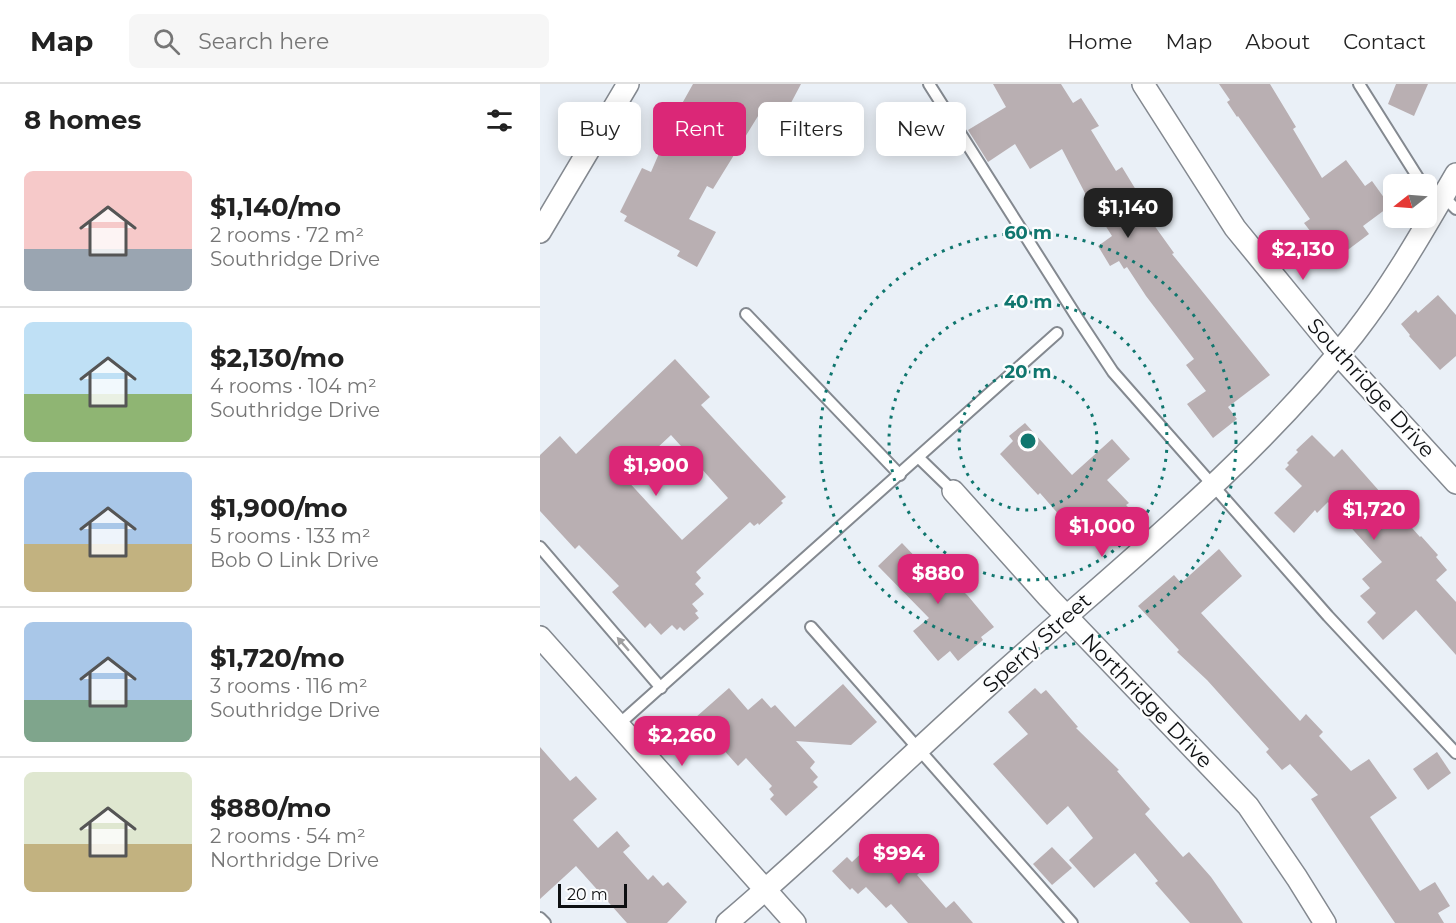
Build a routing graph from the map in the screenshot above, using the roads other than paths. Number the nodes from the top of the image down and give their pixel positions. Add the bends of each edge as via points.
1 (628, 84) edge
2 (929, 84) edge
3 (1143, 84) edge
4 (1359, 84) edge
5 (1416, 174) edge
6 (1456, 174) edge
7 (1441, 202) edge
8 (540, 232) edge
9 (746, 314) dead end
10 (1057, 333) dead end
11 (1338, 354) junction
12 (919, 458) junction
13 (900, 475) junction
14 (1456, 483) edge
15 (1213, 487) junction
16 (953, 491) joint
17 (540, 547) edge
18 (1066, 616) junction
19 (811, 627) dead end
20 (540, 637) edge
21 (661, 688) junction
22 (618, 725) junction
23 (919, 748) junction
24 (1456, 753) edge
25 (766, 890) junction
26 (540, 918) edge
27 (545, 923) edge
28 (728, 923) edge
29 (795, 923) edge
30 (1072, 923) edge
31 (1325, 923) edge

1 - 8 street
2 - 15 lane via 1113,372
3 - 11 street, Southridge Drive via 1235,228
4 - 5 lane
6 - 7 street, Sperry Street
7 - 11 street, Sperry Street via 1379,301
9 - 13 lane
10 - 12 lane
11 - 14 street, Southridge Drive
11 - 15 street, Sperry Street
12 - 13 lane
12 - 16 lane
13 - 21 lane
15 - 18 street, Sperry Street
15 - 24 lane
16 - 18 street, Northridge Drive
21 -> 17 lane
18 - 23 street, Sperry Street
18 - 31 street, Northridge Drive via 1248,806
19 - 23 lane
20 - 22 street
21 - 22 lane
22 - 25 street
23 - 25 street, Sperry Street
23 - 30 lane
25 - 28 street, Sperry Street
25 - 29 street
26 - 27 lane

